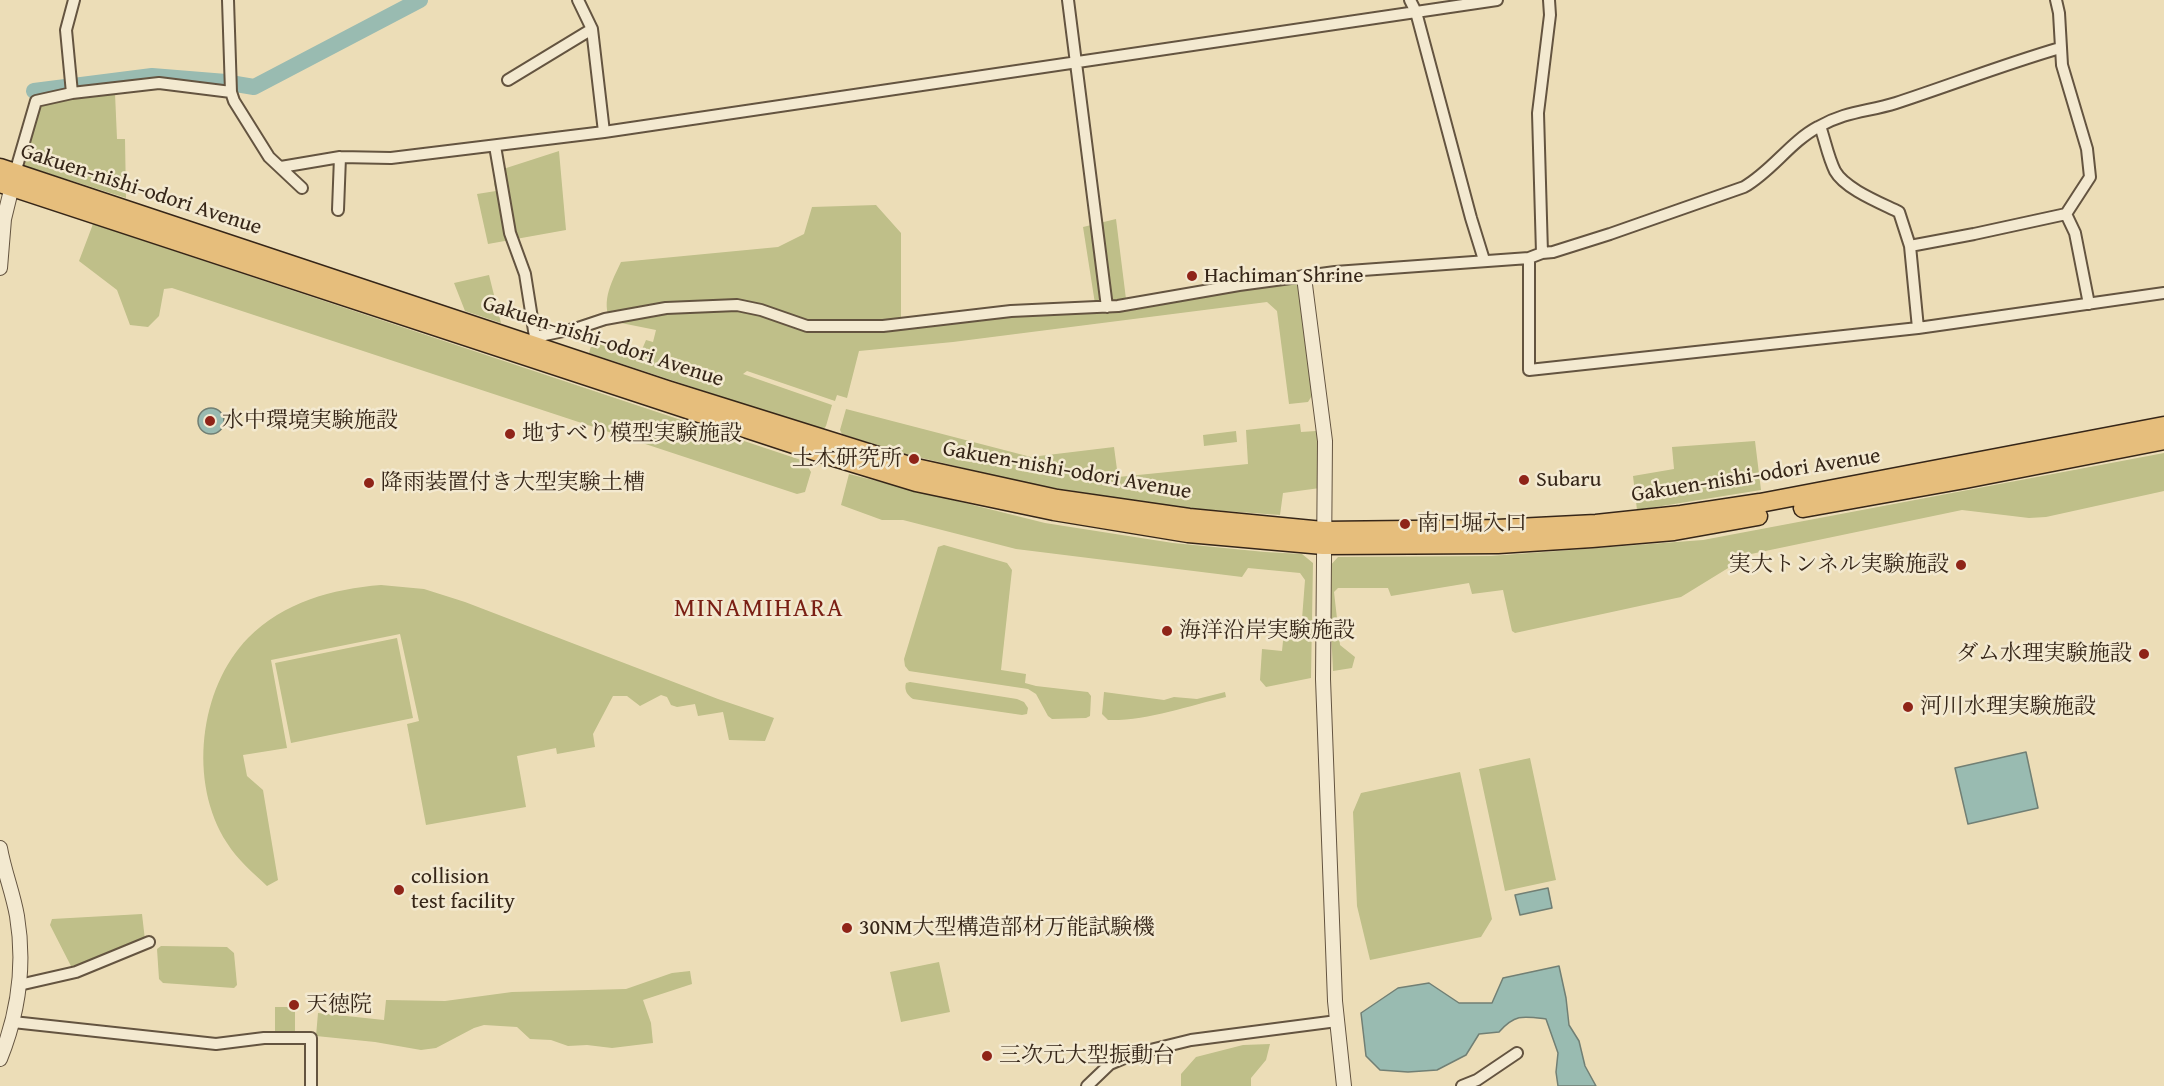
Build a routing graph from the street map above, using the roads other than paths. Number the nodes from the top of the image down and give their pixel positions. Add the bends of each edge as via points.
1 (74, 0) edge
2 (228, 0) edge
3 (578, 0) edge
4 (1068, 0) edge
5 (1410, 0) edge
6 (1497, 0) edge
7 (1549, 0) edge
8 (2056, 0) edge
9 (1416, 12) junction
10 (592, 29) junction
11 (2060, 48) junction
12 (1076, 61) junction
13 (508, 80) dead end
14 (72, 92) junction
15 (231, 92) junction
16 (1820, 126) junction
17 (604, 132) junction
18 (495, 146) junction
19 (340, 157) junction
20 (281, 167) junction
21 (7, 178) edge
22 (302, 188) dead end
23 (338, 210) dead end
24 (2066, 214) junction
25 (1910, 246) junction
26 (1542, 253) junction
27 (1529, 258) junction
28 (1484, 260) junction
29 (0, 268) edge
30 (1304, 277) junction
31 (2164, 293) edge
32 (2089, 304) junction
33 (1107, 308) junction
34 (1918, 328) junction
35 (533, 340) junction
36 (2164, 426) edge
37 (2164, 440) edge
38 (1591, 531) junction
39 (1323, 538) junction
40 (0, 848) edge
41 (149, 942) dead end
42 (19, 985) junction
43 (1337, 1021) junction
44 (13, 1022) junction
45 (1517, 1053) dead end
46 (0, 1059) edge
47 (311, 1086) edge
48 (1087, 1086) edge
49 (1344, 1086) edge
50 (1462, 1086) edge

1 - 14 street via 66,30
2 - 15 street
3 - 10 street
4 - 12 street
5 - 9 street
6 - 9 street
7 - 26 street via 1538,113
8 - 11 street
9 - 12 street
9 - 28 street
10 - 13 street
10 - 17 street
11 - 16 street via 1893,104 1847,114
11 - 24 street via 2087,149 2090,177
12 - 17 street
12 - 33 street
14 - 15 street via 159,82
14 - 21 street via 36,101
15 - 20 street via 262,148
16 - 25 street via 1836,173 1867,196 1899,212
16 - 26 street via 1744,187 1610,234
17 - 18 street
18 - 19 street via 391,158
18 - 35 street via 510,233 529,290
19 - 20 street
19 - 23 street
20 - 22 street
21 - 29 street
21 - 35 highway, Gakuen-nishi-odori Avenue
21 - 39 highway, Gakuen-nishi-odori Avenue via 531,359 916,482 1188,533
24 - 25 street
24 - 32 street via 2075,232
25 - 34 street
26 - 27 street
27 - 28 street
27 - 34 street via 1529,369
28 - 30 street
30 - 33 street
30 - 39 street via 1325,441
31 - 32 street
32 - 34 street
33 - 35 street via 1011,311 883,326 795,323 748,306 666,308 605,319
35 - 39 highway, Gakuen-nishi-odori Avenue via 667,390 916,468 1120,510
36 - 38 highway, Gakuen-nishi-odori Avenue
37 - 38 highway, Gakuen-nishi-odori Avenue via 1674,531
38 - 39 highway, Gakuen-nishi-odori Avenue via 1498,544
39 - 43 street via 1323,679
40 - 42 street via 17,916
41 - 42 street via 76,972
42 - 44 street
43 - 48 street via 1191,1040 1134,1054 1110,1064
43 - 49 street
44 - 46 street
44 - 47 street via 216,1044 311,1038
45 - 50 street

